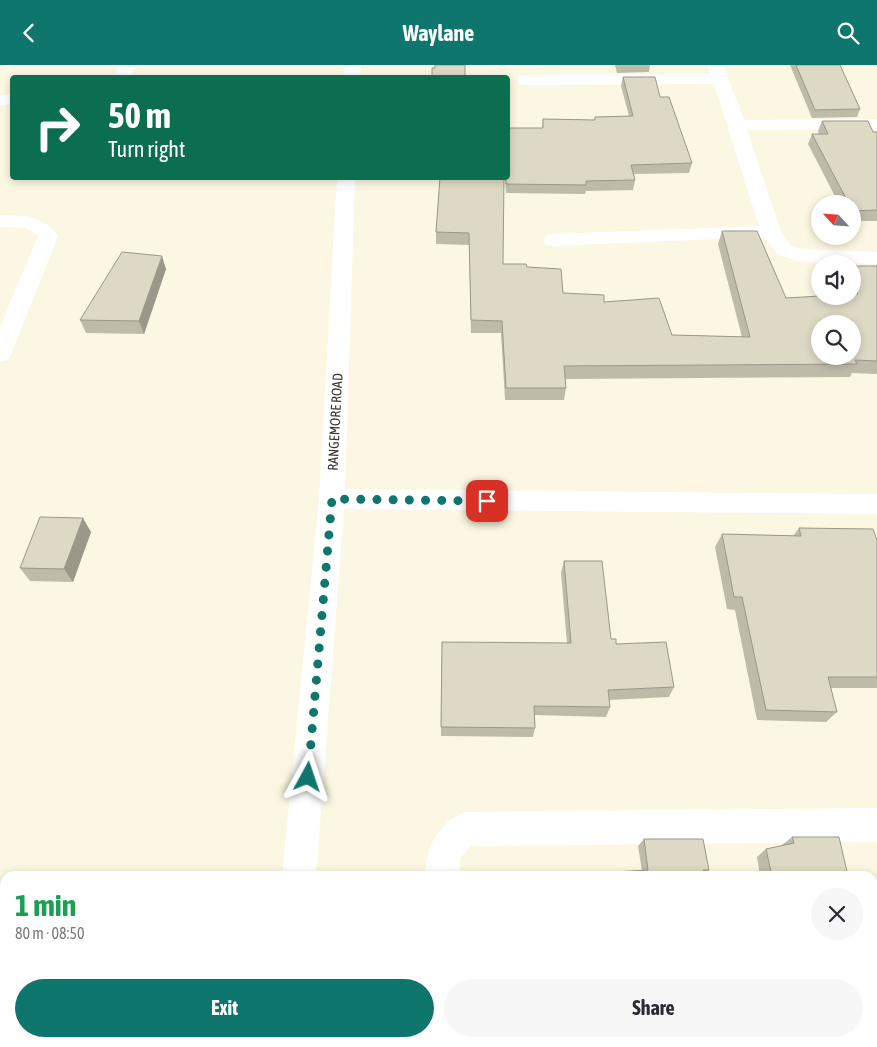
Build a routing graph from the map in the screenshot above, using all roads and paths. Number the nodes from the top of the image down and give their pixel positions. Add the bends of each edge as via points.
1 (718, 72) edge
2 (525, 80) dead end
3 (877, 124) edge
4 (737, 125) junction
5 (346, 180) edge
6 (0, 221) edge
7 (771, 232) junction
8 (553, 240) dead end
9 (877, 258) edge
10 (0, 355) edge
11 (332, 499) junction
12 (877, 504) edge
13 (877, 825) edge
14 (299, 871) edge
15 (442, 871) edge

1 - 2 street
1 - 4 street
3 - 4 street
4 - 7 street
5 - 11 street, RANGEMORE ROAD
6 - 10 street via 40,225 48,236
7 - 8 street
7 - 9 street via 789,254
11 - 12 street
11 - 14 street, RANGEMORE ROAD
13 - 15 street via 465,829 450,841 442,861

